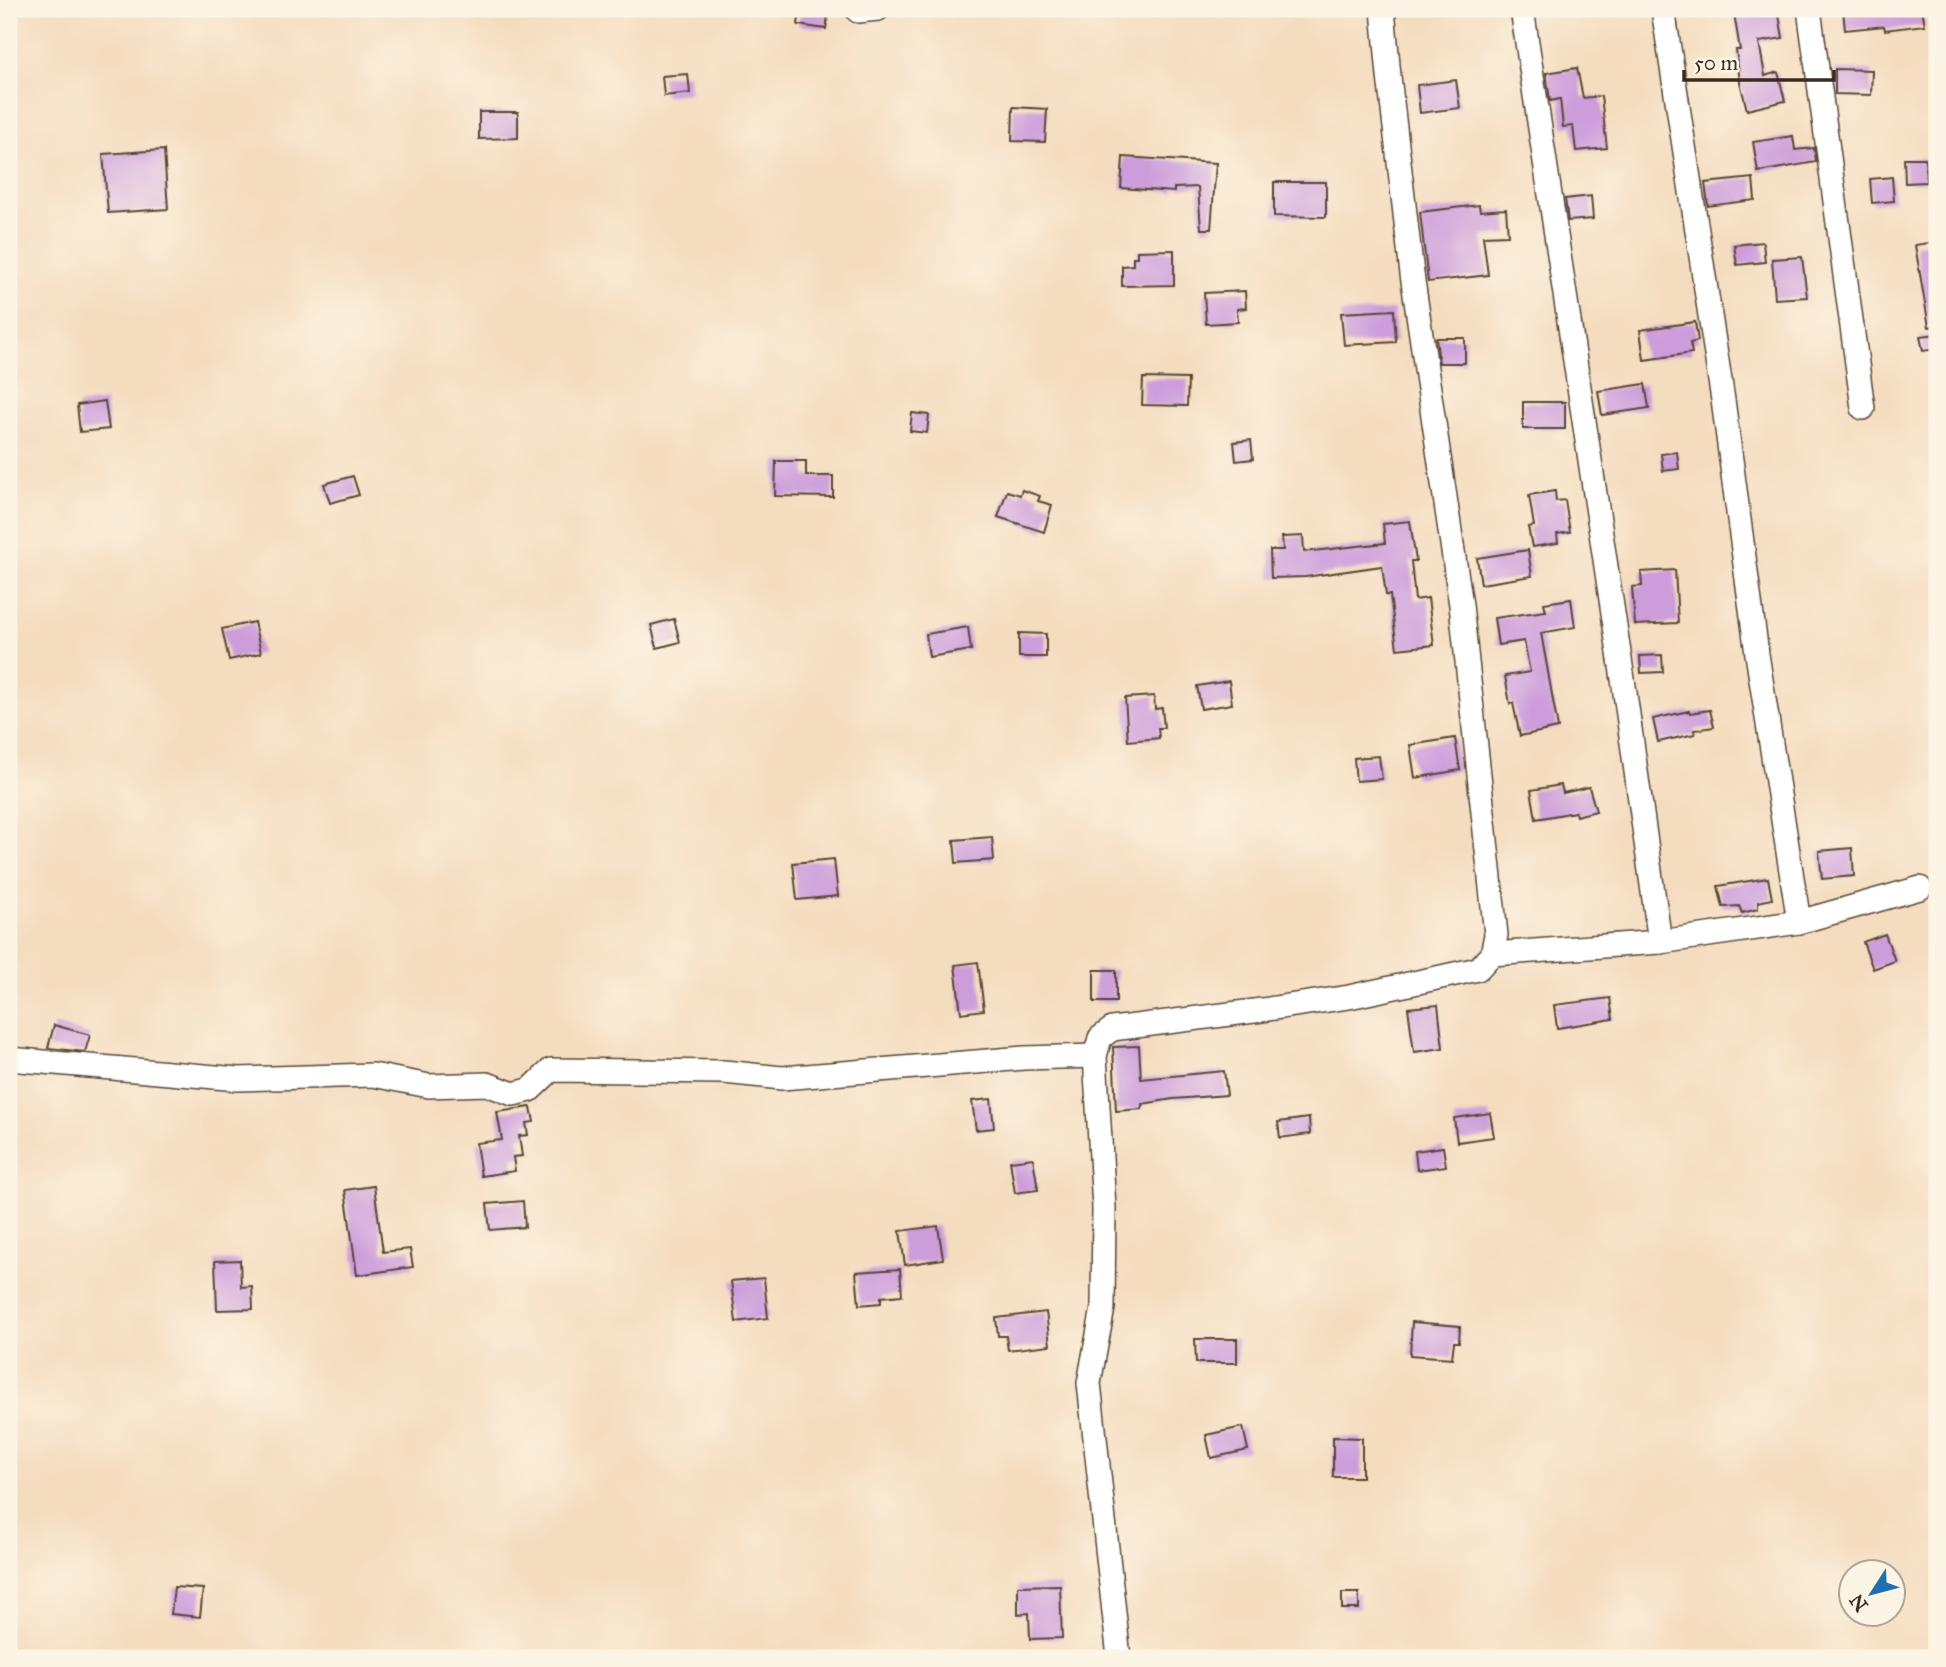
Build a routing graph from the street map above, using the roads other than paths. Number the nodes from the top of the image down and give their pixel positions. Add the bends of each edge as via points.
1 (1383, 9) edge
2 (1522, 9) edge
3 (1663, 9) edge
4 (1809, 9) edge
5 (1863, 408) dead end
6 (1920, 888) dead end
7 (1799, 922) junction
8 (1660, 942) junction
9 (1492, 954) junction
10 (1095, 1056) junction
11 (9, 1059) edge
12 (1119, 1658) edge

1 - 9 street via 1412,274 1461,606 1496,935
2 - 8 street
3 - 7 street
4 - 5 street
6 - 7 street
7 - 8 street
8 - 9 street
9 - 10 street via 1478,969 1349,996 1112,1029 1100,1038
10 - 11 street via 782,1078 724,1072 551,1070 530,1090 513,1094 487,1084 429,1086 373,1075 237,1079
10 - 12 street via 1104,1208 1103,1308 1089,1383

